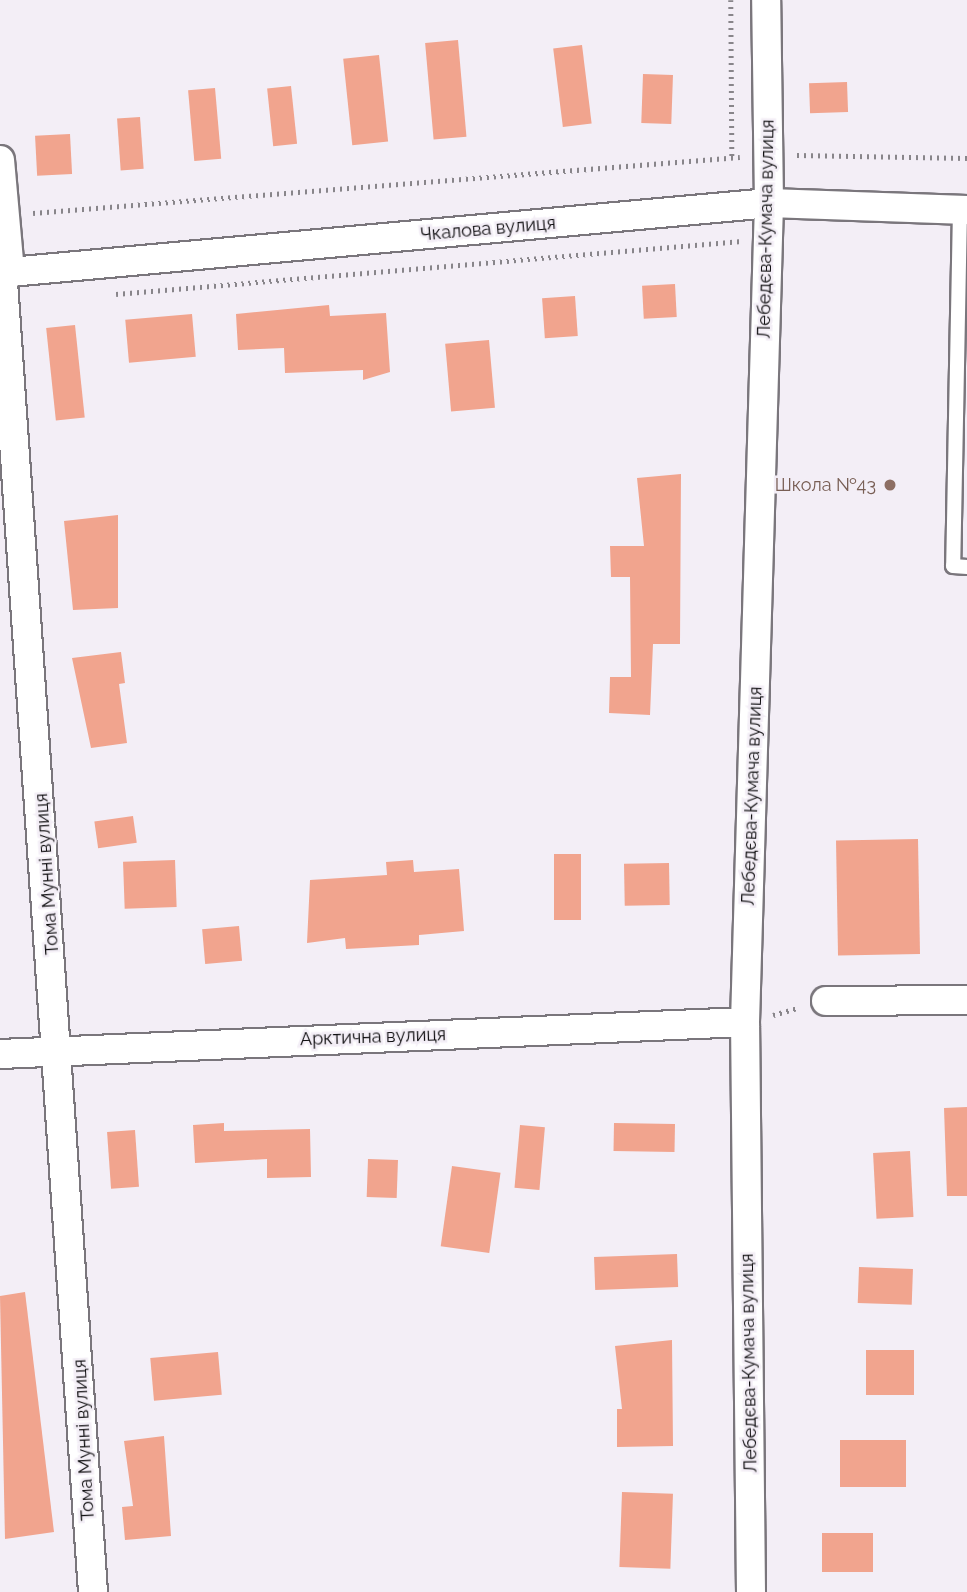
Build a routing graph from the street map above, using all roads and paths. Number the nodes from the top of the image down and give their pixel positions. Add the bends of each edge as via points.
1 (731, 0) edge
2 (766, 0) edge
3 (768, 155) junction
4 (732, 158) junction
5 (967, 158) edge
6 (0, 160) edge
7 (769, 203) junction
8 (963, 210) edge
9 (4, 215) junction
10 (767, 239) junction
11 (6, 258) edge
12 (102, 295) dead end
13 (967, 567) edge
14 (967, 1000) edge
15 (826, 1002) joint
16 (745, 1022) junction
17 (60, 1049) junction
18 (0, 1054) edge
19 (93, 1592) edge
20 (751, 1592) edge

1 - 4 path
2 - 3 street, Лебедєва-Кумача вулиця
3 - 4 path
3 - 5 path
3 - 7 street, Лебедєва-Кумача вулиця
4 - 9 path
6 - 9 street, Тома Мунні вулиця
7 - 8 street, Чкалова вулиця
7 - 10 street, Лебедєва-Кумача вулиця
7 - 11 street, Чкалова вулиця
8 - 13 lane via 953,566
9 - 11 street, Тома Мунні вулиця
10 - 12 path
10 - 16 street, Лебедєва-Кумача вулиця
11 - 17 street, Тома Мунні вулиця via 3,282
14 - 15 street
15 - 16 path
16 - 17 street, Арктична вулиця
16 - 20 street, Лебедєва-Кумача вулиця
17 - 18 street, Арктична вулиця
17 - 19 street, Тома Мунні вулиця

